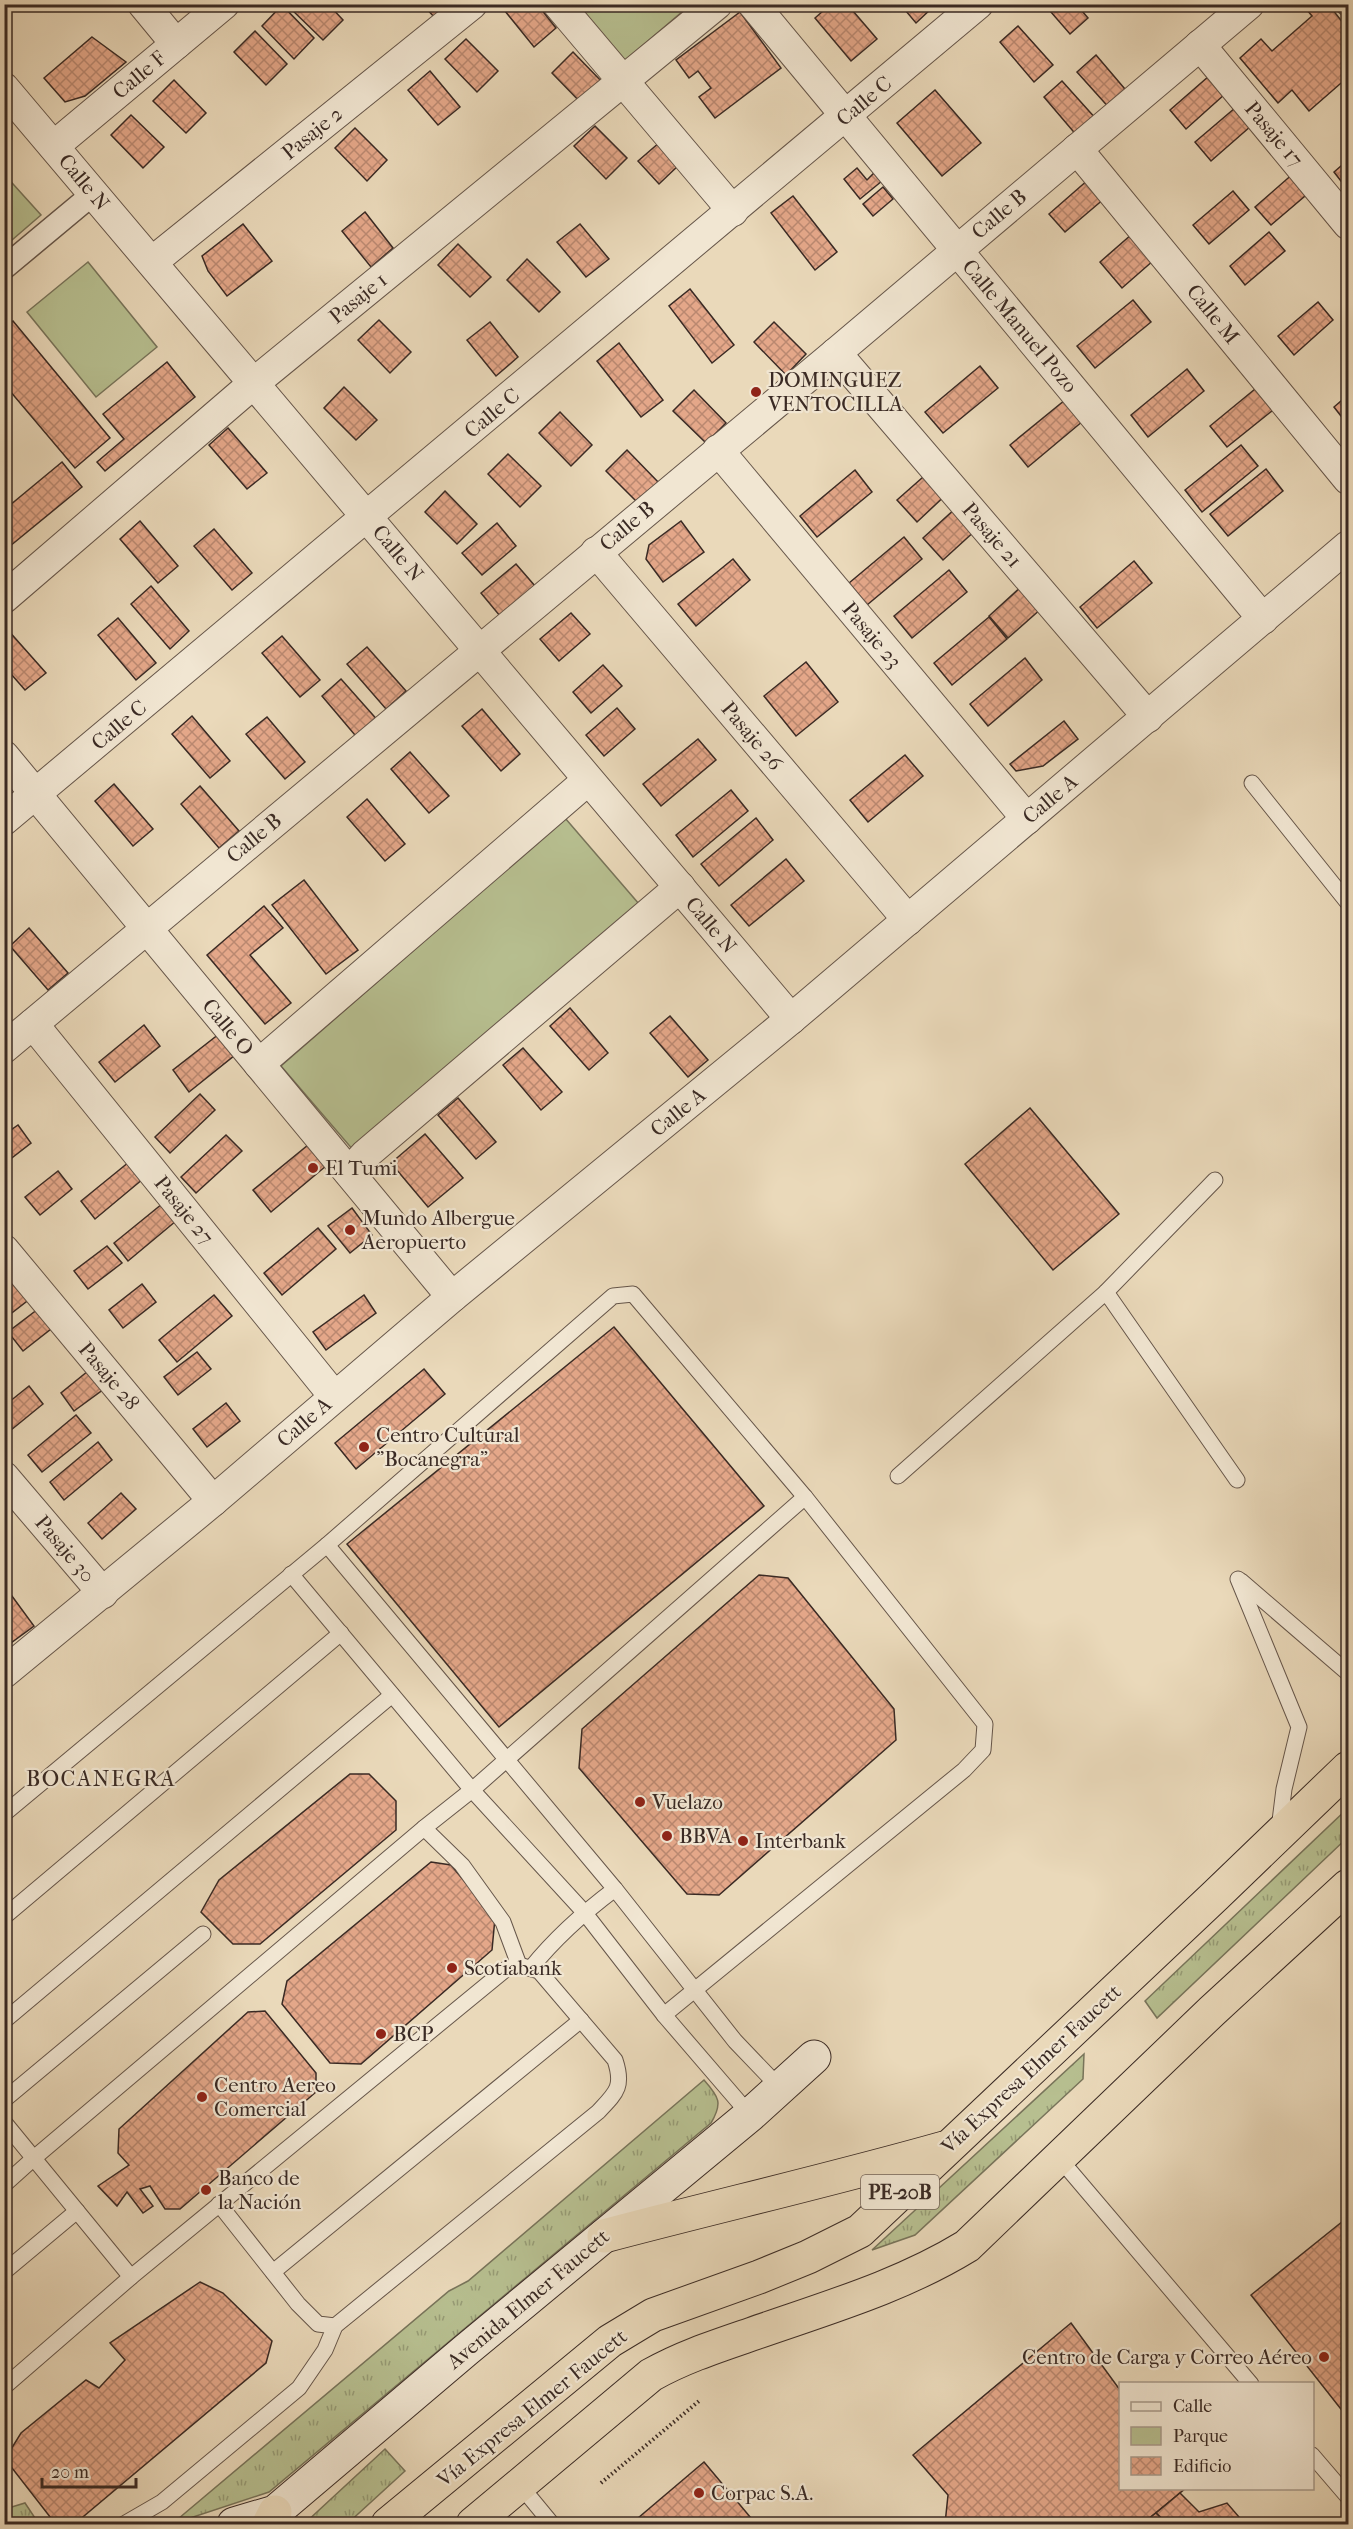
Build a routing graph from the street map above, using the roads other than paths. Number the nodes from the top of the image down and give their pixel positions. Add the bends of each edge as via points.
1 (143, 4) edge
2 (224, 4) edge
3 (472, 4) edge
4 (558, 4) edge
5 (717, 4) edge
6 (753, 4) edge
7 (978, 4) edge
8 (1249, 4) edge
9 (177, 44) junction
10 (1200, 45) junction
11 (625, 82) junction
12 (4, 88) edge
13 (846, 116) junction
14 (54, 146) junction
15 (1077, 149) junction
16 (94, 193) junction
17 (733, 211) junction
18 (1348, 224) edge
19 (957, 250) junction
20 (152, 262) junction
21 (4, 268) edge
22 (836, 353) junction
23 (254, 383) junction
24 (718, 450) junction
25 (1348, 478) edge
26 (367, 517) junction
27 (1348, 546) edge
28 (596, 552) junction
29 (4, 598) edge
30 (1263, 619) junction
31 (479, 650) junction
32 (1148, 717) junction
33 (4, 756) edge
34 (588, 780) junction
35 (1252, 783) dead end
36 (36, 794) junction
37 (1027, 819) junction
38 (4, 820) edge
39 (680, 887) junction
40 (1348, 903) edge
41 (908, 920) junction
42 (147, 928) junction
43 (791, 1019) junction
44 (33, 1024) junction
45 (4, 1048) edge
46 (259, 1064) junction
47 (349, 1172) junction
48 (1215, 1180) dead end
49 (4, 1250) edge
50 (1106, 1292) junction
51 (452, 1297) junction
52 (334, 1396) junction
53 (898, 1476) dead end
54 (4, 1477) edge
55 (1237, 1480) dead end
56 (805, 1497) junction
57 (213, 1501) junction
58 (327, 1545) junction
59 (291, 1574) junction
60 (103, 1593) junction
61 (342, 1633) junction
62 (4, 1673) edge
63 (1348, 1673) edge
64 (392, 1695) junction
65 (506, 1761) junction
66 (1348, 1768) edge
67 (472, 1791) junction
68 (4, 1814) edge
69 (424, 1828) junction
70 (1278, 1836) junction
71 (1348, 1886) edge
72 (615, 1889) junction
73 (584, 1912) junction
74 (4, 1917) edge
75 (203, 1934) dead end
76 (525, 1966) junction
77 (695, 1989) junction
78 (663, 2015) junction
79 (581, 2020) junction
80 (4, 2021) edge
81 (814, 2057) dead end
82 (780, 2088) junction
83 (4, 2100) edge
84 (750, 2115) junction
85 (4, 2122) edge
86 (949, 2146) junction
87 (34, 2158) junction
88 (1059, 2158) junction
89 (4, 2185) edge
90 (219, 2204) junction
91 (77, 2211) junction
92 (604, 2236) junction
93 (4, 2272) edge
94 (273, 2272) junction
95 (131, 2277) junction
96 (335, 2325) junction
97 (1249, 2382) edge
98 (4, 2387) edge
99 (1314, 2457) edge
100 (519, 2484) junction
101 (1348, 2497) edge
102 (272, 2518) edge
103 (485, 2520) edge
104 (124, 2524) edge
105 (234, 2524) edge
106 (388, 2524) edge
107 (552, 2524) edge

1 - 9 street
2 - 9 street, Calle F
3 - 20 street, Pasaje 2
4 - 11 street
5 - 11 street, Pasaje 1
6 - 13 street, Calle Manuel Pozo
7 - 13 street, Calle C
8 - 10 street, Calle B
9 - 14 street, Calle F
10 - 15 street, Calle B
10 - 18 street, Pasaje 17
11 - 17 street
11 - 23 street, Pasaje 1
12 - 14 street, Calle N
13 - 17 street, Calle C
13 - 19 street, Calle Manuel Pozo
14 - 16 street, Calle N
15 - 19 street, Calle B
15 - 25 street, Calle M
16 - 20 street, Calle N
16 - 21 street
17 - 26 street, Calle C
19 - 22 street, Calle B
19 - 30 street, Calle Manuel Pozo
20 - 23 street, Calle N
22 - 24 street, Calle B
22 - 32 street, Pasaje 21
23 - 26 street, Calle N
23 - 29 street, Pasaje 1
24 - 28 street, Calle B
24 - 37 street, Pasaje 23
26 - 31 street, Calle N
26 - 36 street, Calle C
27 - 30 street, Calle A
28 - 31 street, Calle B
28 - 41 street, Pasaje 26
30 - 32 street, Calle A
31 - 34 street, Calle N
31 - 42 street, Calle B
32 - 37 street, Calle A
33 - 36 street, Calle O
34 - 39 street, Calle N
34 - 46 street
35 - 40 lane
36 - 38 street, Calle C
36 - 42 street, Calle O
37 - 41 street, Calle A
39 - 43 street, Calle N
39 - 47 street
41 - 43 street, Calle A
42 - 44 street, Calle B
42 - 46 street, Calle O
43 - 51 street, Calle A
44 - 45 street, Calle B
44 - 52 street, Pasaje 27
46 - 47 street, Calle O
47 - 51 street, Calle O
48 - 50 lane
49 - 57 street, Pasaje 28
50 - 53 lane
50 - 55 lane
51 - 52 street, Calle A
52 - 57 street, Calle A
54 - 60 street, Pasaje 30
56 - 58 lane via 633,1294 613,1296
56 - 65 lane
56 - 77 lane via 985,1724 983,1750 964,1770
57 - 60 street, Calle A
58 - 59 lane
58 - 65 lane
59 - 61 lane
59 - 68 lane
60 - 62 street, Calle A
61 - 64 lane
61 - 74 lane
63 - 70 lane via 1238,1579 1299,1726
64 - 67 lane
64 - 80 lane
65 - 67 lane
65 - 72 lane
66 - 70 highway, Vía Expresa Elmer Faucett / PE-20B
67 - 69 lane
67 - 73 lane
69 - 76 lane via 462,1865 503,1922
69 - 87 lane
70 - 86 highway, Vía Expresa Elmer Faucett / PE-20B
71 - 88 highway
72 - 73 lane
72 - 77 lane
73 - 76 lane
73 - 78 lane
75 - 83 lane
76 - 79 lane via 539,1971
76 - 90 lane via 506,1968
77 - 78 lane
77 - 82 lane via 735,2041
78 - 84 lane
79 - 94 lane
79 - 96 lane via 615,2060 620,2075 617,2093
81 - 82 main road, Avenida Elmer Faucett
82 - 84 main road, Avenida Elmer Faucett
84 - 92 main road, Avenida Elmer Faucett
85 - 87 lane
86 - 92 highway via 843,2177
86 - 106 highway, Vía Expresa Elmer Faucett / PE-20B via 860,2230 808,2257 653,2315 610,2341
87 - 89 lane
87 - 91 lane
88 - 97 lane
88 - 100 highway via 967,2246 950,2257 893,2285 674,2362 651,2374
90 - 94 lane
90 - 95 lane
91 - 93 lane
91 - 95 lane
92 - 102 main road, Avenida Elmer Faucett
94 - 96 lane via 318,2324
95 - 98 lane
96 - 104 lane via 325,2350 299,2388 162,2502
99 - 101 lane
100 - 103 highway
100 - 107 lane
102 - 105 main road, Avenida Elmer Faucett

